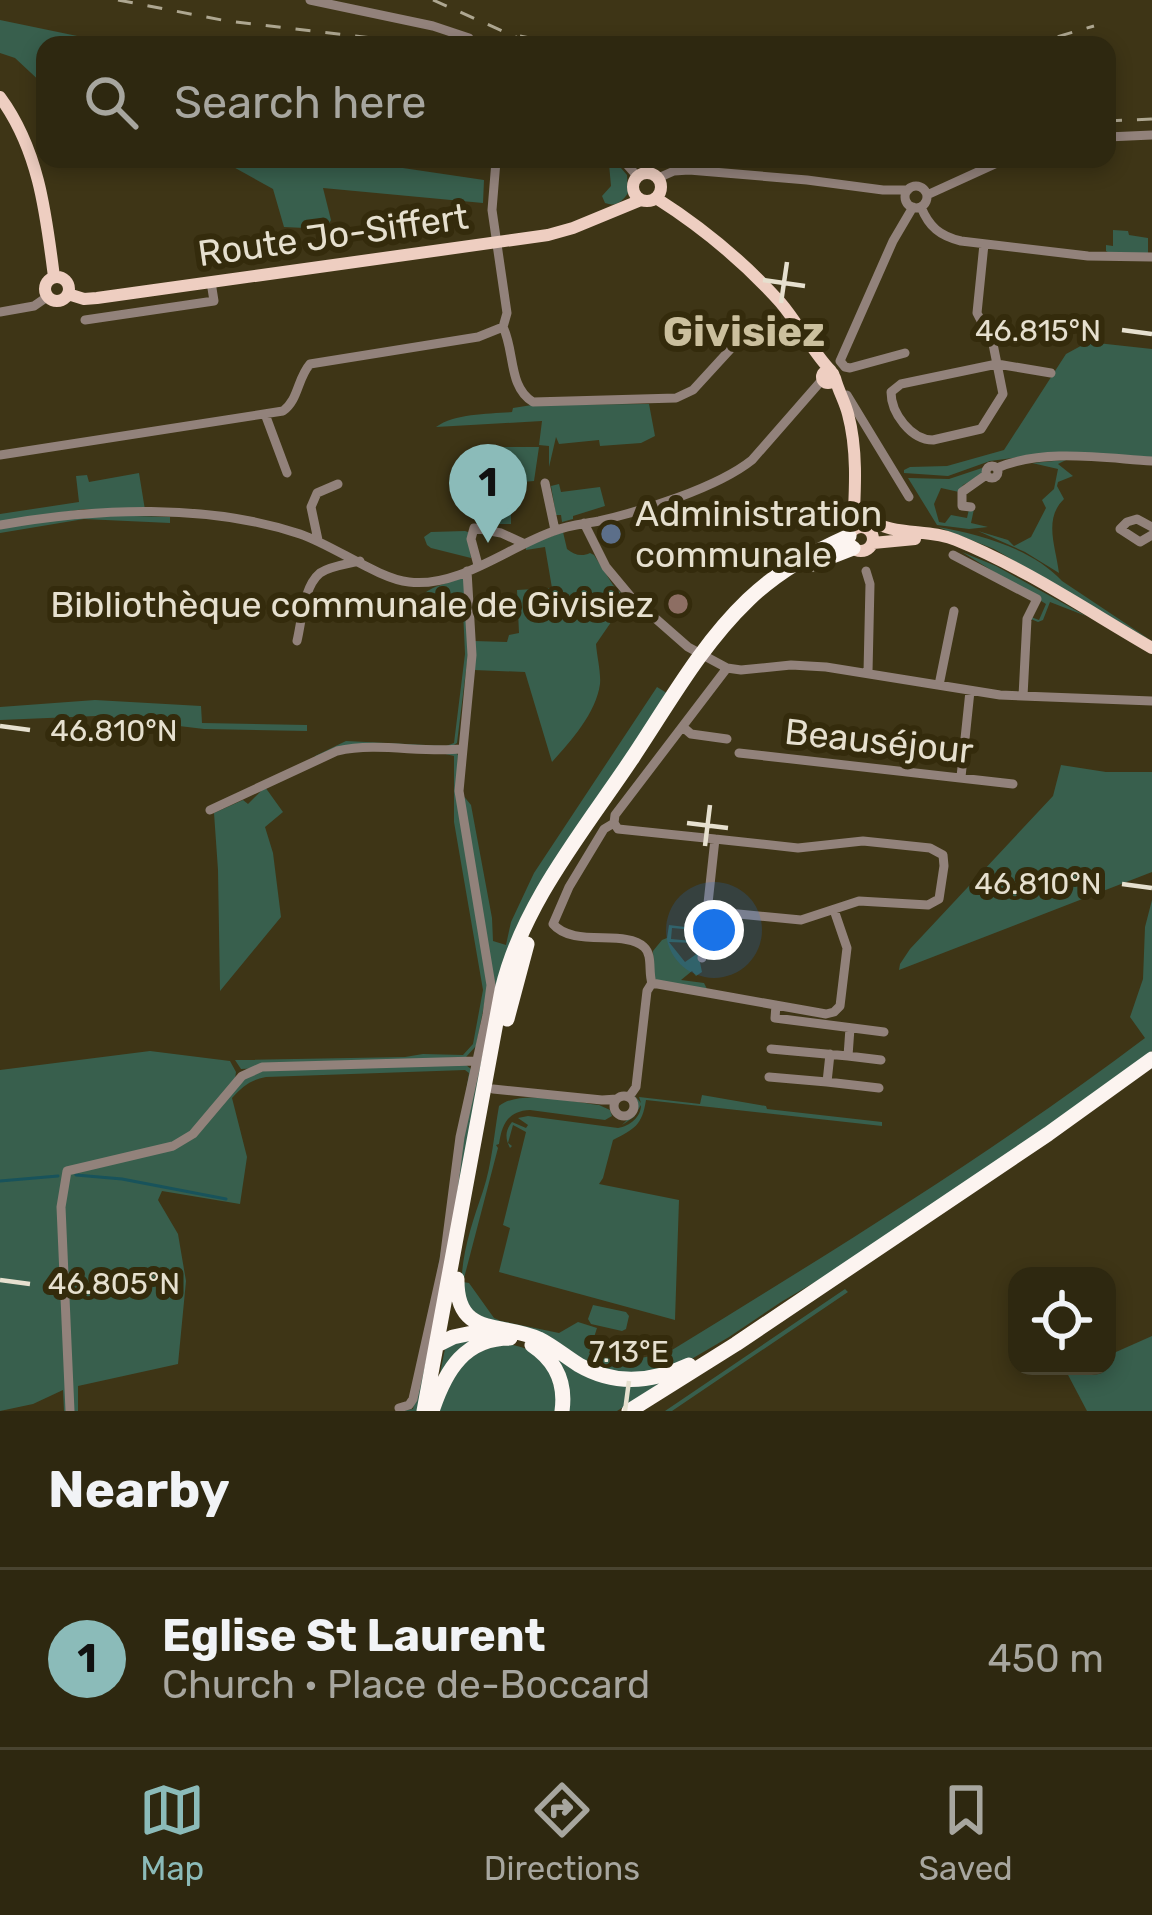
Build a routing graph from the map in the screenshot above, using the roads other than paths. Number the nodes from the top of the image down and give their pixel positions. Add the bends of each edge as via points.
1 (310, 0) edge
2 (462, 36) edge
3 (4, 103) edge
4 (1152, 135) edge
5 (1116, 137) edge
6 (497, 168) edge
7 (630, 168) edge
8 (986, 168) edge
9 (638, 177) junction
10 (658, 178) junction
11 (927, 195) junction
12 (644, 197) junction
13 (912, 201) junction
14 (497, 243) junction
15 (984, 244) junction
16 (1152, 256) edge
17 (55, 277) junction
18 (211, 282) junction
19 (68, 294) junction
20 (47, 297) junction
21 (0, 312) edge
22 (85, 320) dead end
23 (503, 327) junction
24 (737, 342) dead end
25 (905, 353) dead end
26 (997, 364) junction
27 (1051, 373) dead end
28 (831, 379) junction
29 (265, 414) junction
30 (878, 448) junction
31 (0, 455) edge
32 (1152, 461) edge
33 (854, 464) junction
34 (287, 473) dead end
35 (545, 483) dead end
36 (338, 484) dead end
37 (909, 496) dead end
38 (971, 507) dead end
39 (584, 523) junction
40 (0, 524) edge
41 (555, 530) junction
42 (870, 531) junction
43 (852, 538) junction
44 (318, 540) junction
45 (523, 543) junction
46 (981, 550) junction
47 (953, 555) dead end
48 (360, 561) junction
49 (478, 566) junction
50 (466, 571) junction
51 (866, 571) dead end
52 (953, 611) dead end
53 (298, 641) dead end
54 (1152, 648) edge
55 (727, 668) junction
56 (868, 672) junction
57 (939, 685) junction
58 (970, 691) junction
59 (1022, 696) junction
60 (1152, 701) edge
61 (682, 728) junction
62 (728, 739) dead end
63 (461, 749) junction
64 (739, 753) dead end
65 (961, 777) junction
66 (1013, 784) dead end
67 (211, 810) dead end
68 (614, 823) junction
69 (715, 839) junction
70 (708, 910) junction
71 (834, 910) junction
72 (702, 958) dead end
73 (652, 983) junction
74 (776, 1005) junction
75 (850, 1028) junction
76 (884, 1032) dead end
77 (771, 1048) dead end
78 (830, 1054) junction
79 (848, 1056) junction
80 (1152, 1059) edge
81 (881, 1060) dead end
82 (476, 1061) junction
83 (1152, 1071) edge
84 (769, 1077) dead end
85 (827, 1082) junction
86 (489, 1088) junction
87 (878, 1088) dead end
88 (457, 1280) junction
89 (493, 1329) junction
90 (440, 1343) junction
91 (736, 1344) junction
92 (400, 1409) edge
93 (70, 1411) edge
94 (429, 1411) edge
95 (562, 1411) edge
96 (629, 1411) edge
97 (648, 1411) edge

1 - 2 street
3 - 17 main road via 38,176
4 - 5 street
6 - 14 street
7 - 9 street
8 - 11 street
9 - 10 main road
9 - 12 main road
10 - 12 main road via 661,188
10 - 13 street via 689,170 825,182
11 - 13 street via 926,203
11 - 13 street via 919,187
12 - 14 main road, Route Jo-Siffert via 561,232
12 - 28 main road via 766,288
13 - 15 street via 942,236
13 - 25 street via 840,361 850,368
14 - 18 main road, Route Jo-Siffert
14 - 23 street
15 - 16 street
15 - 26 street via 976,313
17 - 19 main road via 66,281
17 - 20 main road via 45,285
18 - 19 main road, Route Jo-Siffert via 97,298
18 - 22 street via 214,302
19 - 20 main road
20 - 21 street
23 - 24 street via 519,390 532,402 676,398
23 - 29 street via 310,364 292,404
26 - 26 street via 901,384 891,404 919,439 981,429 1003,394
26 - 27 street
28 - 30 street
28 - 33 main road via 848,411
28 - 39 street via 747,464 674,497
29 - 31 street
29 - 34 street
30 - 33 street
30 - 37 street
32 - 38 street via 1053,457 989,466 964,488 960,502
33 - 42 main road
33 - 43 main road
35 - 41 street
36 - 44 street via 312,501
39 - 41 street
39 - 55 street via 617,582 673,635
40 - 44 street via 85,512 203,515
41 - 45 street
42 - 43 main road via 863,527
42 - 43 main road via 863,551
42 - 46 main road
42 - 46 main road via 945,536
43 - 86 highway via 738,622 583,846 527,945
44 - 48 street
45 - 49 street
45 - 49 street via 474,528
46 - 54 main road
47 - 59 street via 1037,599
48 - 50 street via 426,584
48 - 53 street via 315,579
49 - 50 street
50 - 63 street via 472,655
51 - 56 street
52 - 57 street
55 - 56 street
55 - 61 street
56 - 57 street
57 - 58 street
58 - 59 street
58 - 65 street
59 - 60 street
61 - 62 street
61 - 68 street
63 - 67 street via 353,747
63 - 82 street via 462,818 491,985
64 - 65 street, Beauséjour
65 - 66 street, Beauséjour
68 - 69 street via 618,830
68 - 73 street via 553,924 567,934 640,944
69 - 70 street
69 - 71 street via 798,848 862,841 943,855 935,903 870,900
70 - 71 street via 801,920
70 - 72 street
71 - 74 street via 847,948 840,1006 826,1014
73 - 74 street
73 - 86 street via 636,1087 620,1101
74 - 75 street via 775,1018
75 - 76 street
75 - 79 street
77 - 78 street
78 - 79 street
78 - 85 street
79 - 81 street
80 - 91 highway
82 - 92 street via 440,1276 413,1399
82 - 93 street via 262,1067 242,1076 180,1142 67,1171 61,1207
83 - 97 highway
84 - 85 street
85 - 87 street
86 - 88 highway
86 - 90 highway
88 - 89 highway via 465,1313
88 - 90 highway
89 - 90 highway
89 - 91 highway via 527,1335 589,1370 630,1380 663,1376
90 - 94 highway
91 - 96 highway
94 - 95 highway via 457,1360 498,1338 520,1340 550,1359

